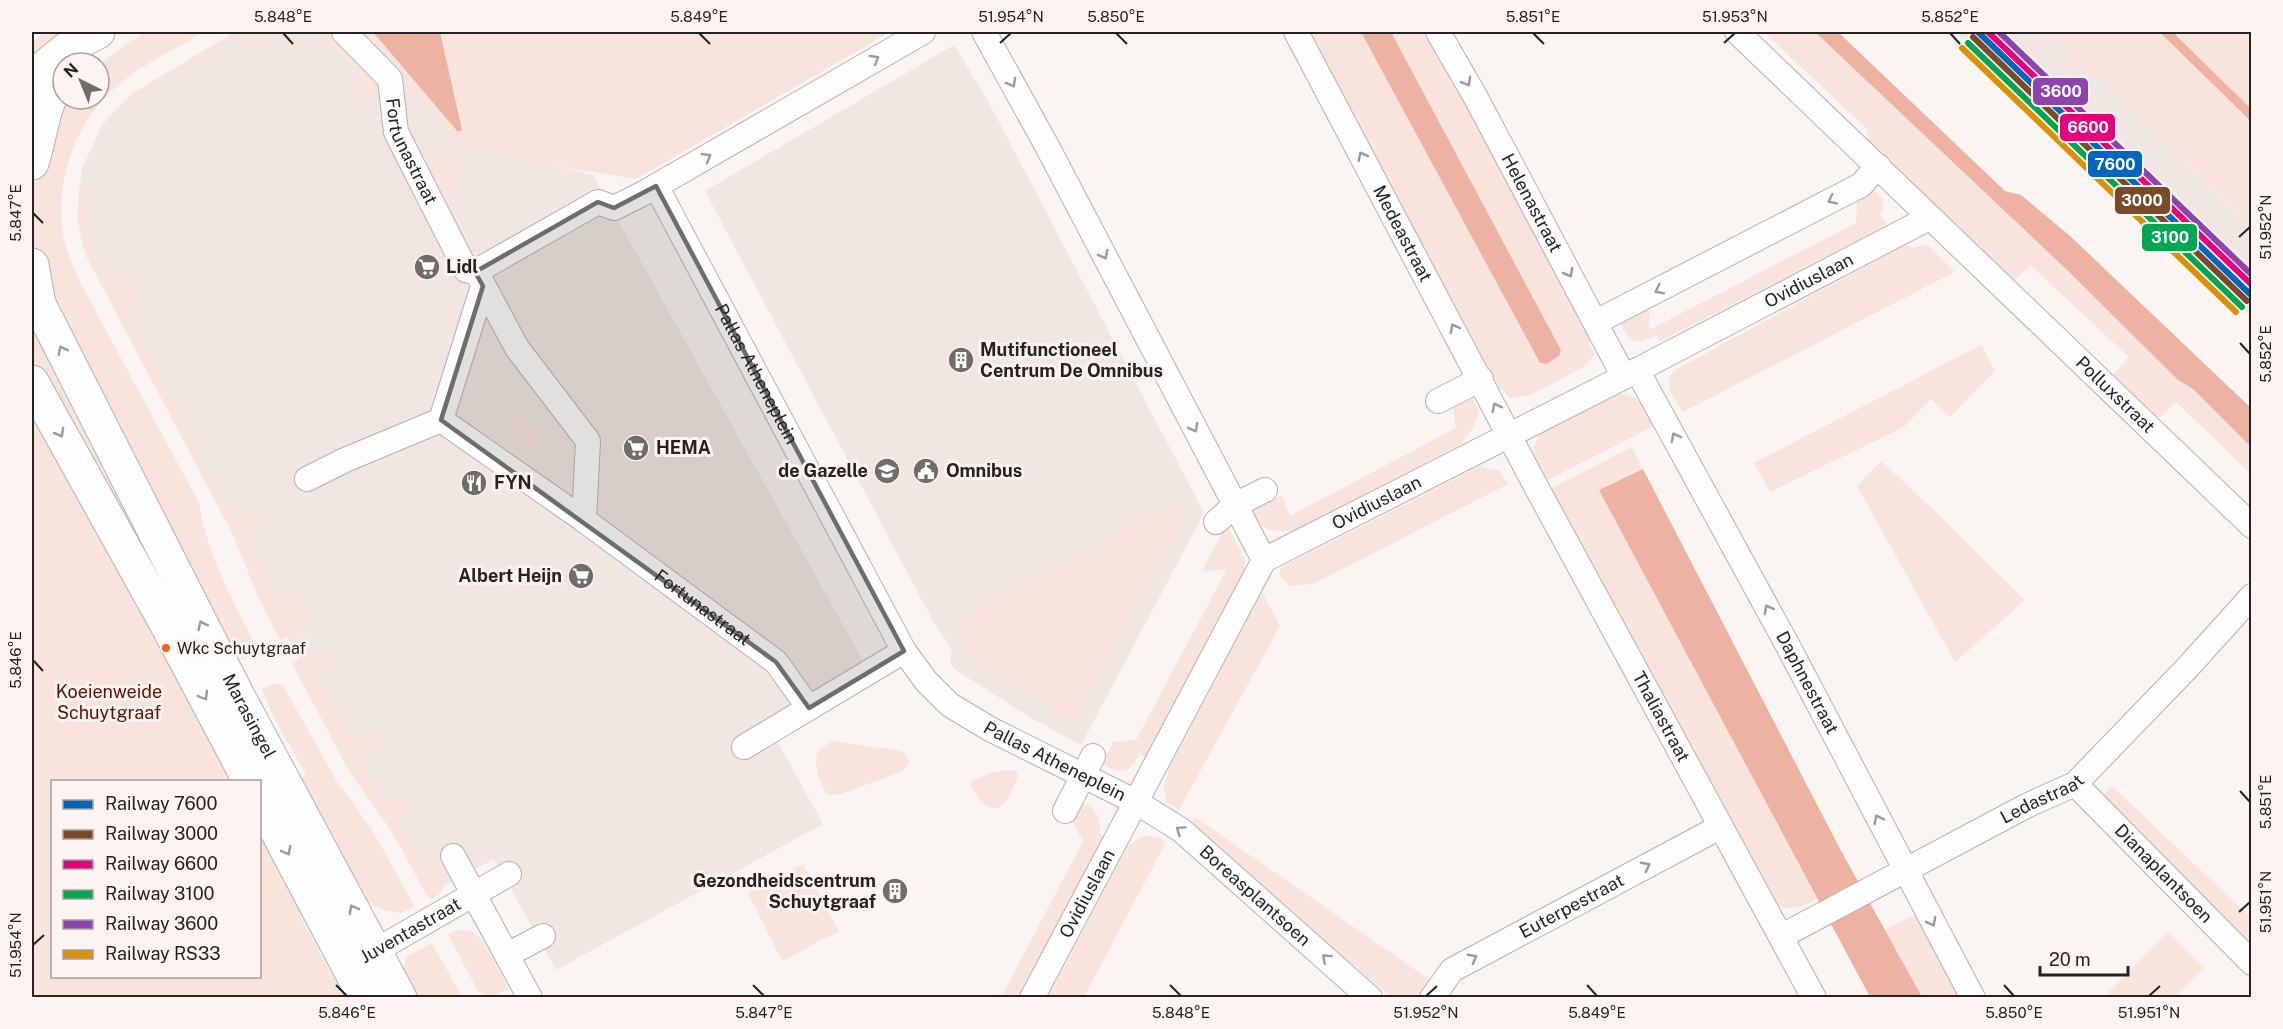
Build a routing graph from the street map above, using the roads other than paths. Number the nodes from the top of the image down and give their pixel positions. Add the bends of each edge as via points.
1 (98, 32) edge
2 (118, 32) edge
3 (344, 32) edge
4 (922, 32) edge
5 (984, 32) edge
6 (1296, 32) edge
7 (1438, 32) edge
8 (1737, 32) edge
9 (99, 51) edge
10 (47, 84) edge
11 (32, 163) edge
12 (1878, 166) junction
13 (656, 186) junction
14 (1929, 218) junction
15 (32, 265) edge
16 (479, 279) junction
17 (35, 300) edge
18 (1596, 322) junction
19 (1631, 373) junction
20 (1481, 380) junction
21 (32, 382) edge
22 (1438, 401) dead end
23 (441, 420) junction
24 (1510, 435) junction
25 (307, 479) dead end
26 (1265, 490) dead end
27 (1235, 505) junction
28 (584, 520) junction
29 (1216, 522) dead end
30 (2252, 526) edge
31 (1264, 560) junction
32 (2252, 596) edge
33 (904, 651) junction
34 (809, 708) junction
35 (744, 747) dead end
36 (1088, 766) junction
37 (249, 780) edge
38 (2075, 784) junction
39 (261, 801) edge
40 (1136, 802) junction
41 (1065, 811) dead end
42 (1720, 827) junction
43 (453, 856) dead end
44 (1905, 871) junction
45 (509, 874) dead end
46 (474, 895) junction
47 (543, 936) dead end
48 (1782, 936) junction
49 (507, 955) junction
50 (362, 959) junction
51 (2252, 963) edge
52 (365, 998) edge
53 (400, 998) edge
54 (530, 998) edge
55 (1032, 998) edge
56 (1370, 998) edge
57 (1432, 998) edge
58 (1814, 998) edge
59 (1973, 998) edge

1 - 10 street via 69,47
2 - 9 street
3 - 16 street, Fortunastraat via 390,80 396,132 466,270
13 -> 4 street
5 -> 27 street
20 -> 6 street, Medeastraat
7 -> 18 street, Helenastraat
8 - 12 street
10 - 11 street
12 - 14 street
12 -> 18 street via 1861,185
13 - 16 street via 614,208 598,202
13 - 33 street, Pallas Atheneplein
14 - 19 street, Ovidiuslaan
14 - 30 street, Polluxstraat
15 - 17 street, Marasingel
16 - 23 street
16 - 28 street, Fortunastraat via 517,348 588,441
50 -> 17 street, Marasingel via 237,694
18 - 19 street, Helenastraat
19 - 24 street, Ovidiuslaan
44 -> 19 street, Daphnestraat via 1788,646
20 - 22 street
24 -> 20 street, Medeastraat
21 -> 37 street, Marasingel
23 - 25 street
23 - 28 street, Fortunastraat
24 - 31 street, Ovidiuslaan
24 - 42 street, Thaliastraat
26 - 27 street
27 - 29 street
27 - 31 street
28 - 34 street, Fortunastraat via 776,662
31 - 40 street, Ovidiuslaan
32 - 38 street, Ledastraat
33 - 34 street
33 - 36 street, Pallas Atheneplein via 950,705 990,729
34 - 35 street
36 - 40 street, Pallas Atheneplein
36 - 41 street
38 - 44 street, Ledastraat
38 - 51 street, Dianaplantsoen
39 -> 50 street, Marasingel
40 - 55 street, Ovidiuslaan
56 -> 40 street, Boreasplantsoen via 1207,851
42 - 48 street, Thaliastraat
57 -> 42 street, Euterpestraat via 1452,970
43 - 46 street, Juventastraat
44 - 48 street, Ledastraat
44 -> 59 street, Daphnestraat
45 - 46 street, Juventastraat
46 - 49 street, Juventastraat
46 - 50 street, Juventastraat
47 - 49 street
48 - 58 street, Thaliastraat
49 - 54 street, Juventastraat
50 - 52 street, Marasingel
50 - 53 street, Marasingel

